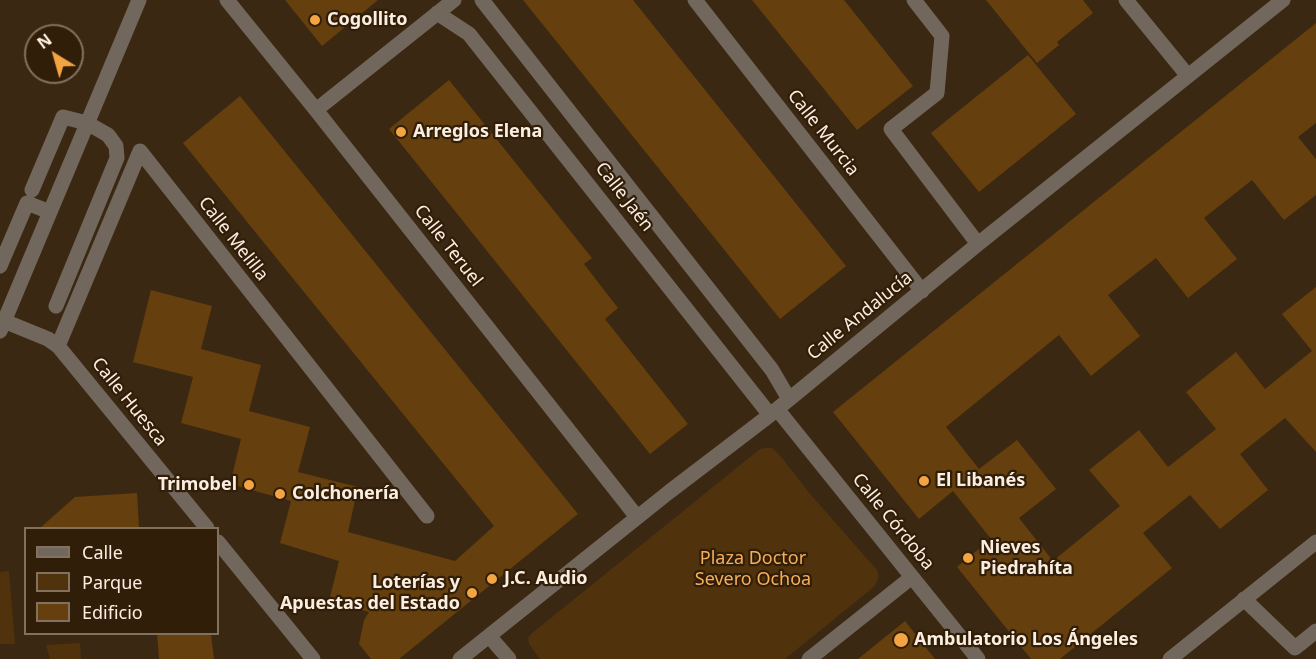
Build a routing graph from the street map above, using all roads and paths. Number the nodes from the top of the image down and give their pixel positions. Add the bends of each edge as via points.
1 (139, 0) edge
2 (227, 0) edge
3 (454, 0) edge
4 (482, 0) edge
5 (695, 0) edge
6 (914, 0) edge
7 (1126, 0) edge
8 (1283, 0) edge
9 (437, 13) junction
10 (1188, 76) junction
11 (316, 110) junction
12 (87, 123) junction
13 (32, 190) dead end
14 (50, 212) junction
15 (978, 244) junction
16 (0, 266) edge
17 (922, 291) junction
18 (56, 306) dead end
19 (2, 326) edge
20 (58, 346) junction
21 (789, 399) junction
22 (774, 412) junction
23 (427, 516) dead end
24 (637, 517) junction
25 (206, 527) edge
26 (1316, 542) edge
27 (219, 543) edge
28 (912, 577) junction
29 (1245, 599) junction
30 (1316, 631) edge
31 (489, 636) junction
32 (313, 659) edge
33 (460, 659) edge
34 (509, 659) edge
35 (809, 659) edge
36 (978, 659) edge
37 (1170, 659) edge

1 - 12 street
2 - 11 street, Calle Teruel
3 - 9 street
4 - 21 street, Calle Jaén via 772,370
5 - 17 street, Calle Murcia
6 - 15 street via 942,36 937,93 891,129
7 - 10 street
8 - 10 street, Calle Andalucía
9 - 11 street
9 - 22 street, Calle Jaén via 470,34
10 - 15 street, Calle Andalucía
11 - 24 street, Calle Teruel
12 - 13 street via 63,117
12 - 14 street
12 - 18 street via 108,135 116,147 117,158
14 - 16 street via 27,203
14 - 19 street
15 - 17 street, Calle Andalucía
17 - 21 street, Calle Andalucía
19 - 20 street, Calle Huesca via 48,339
20 - 23 street, Calle Melilla via 140,151
20 - 25 street, Calle Huesca
21 - 22 street, Calle Andalucía
22 - 24 street, Calle Andalucía
22 - 28 street, Calle Córdoba
24 - 31 street, Calle Andalucía
26 - 29 street
27 - 32 street
28 - 35 street
28 - 36 street, Calle Córdoba
29 - 30 street via 1295,648
29 - 37 street
31 - 33 street, Calle Andalucía
31 - 34 street

